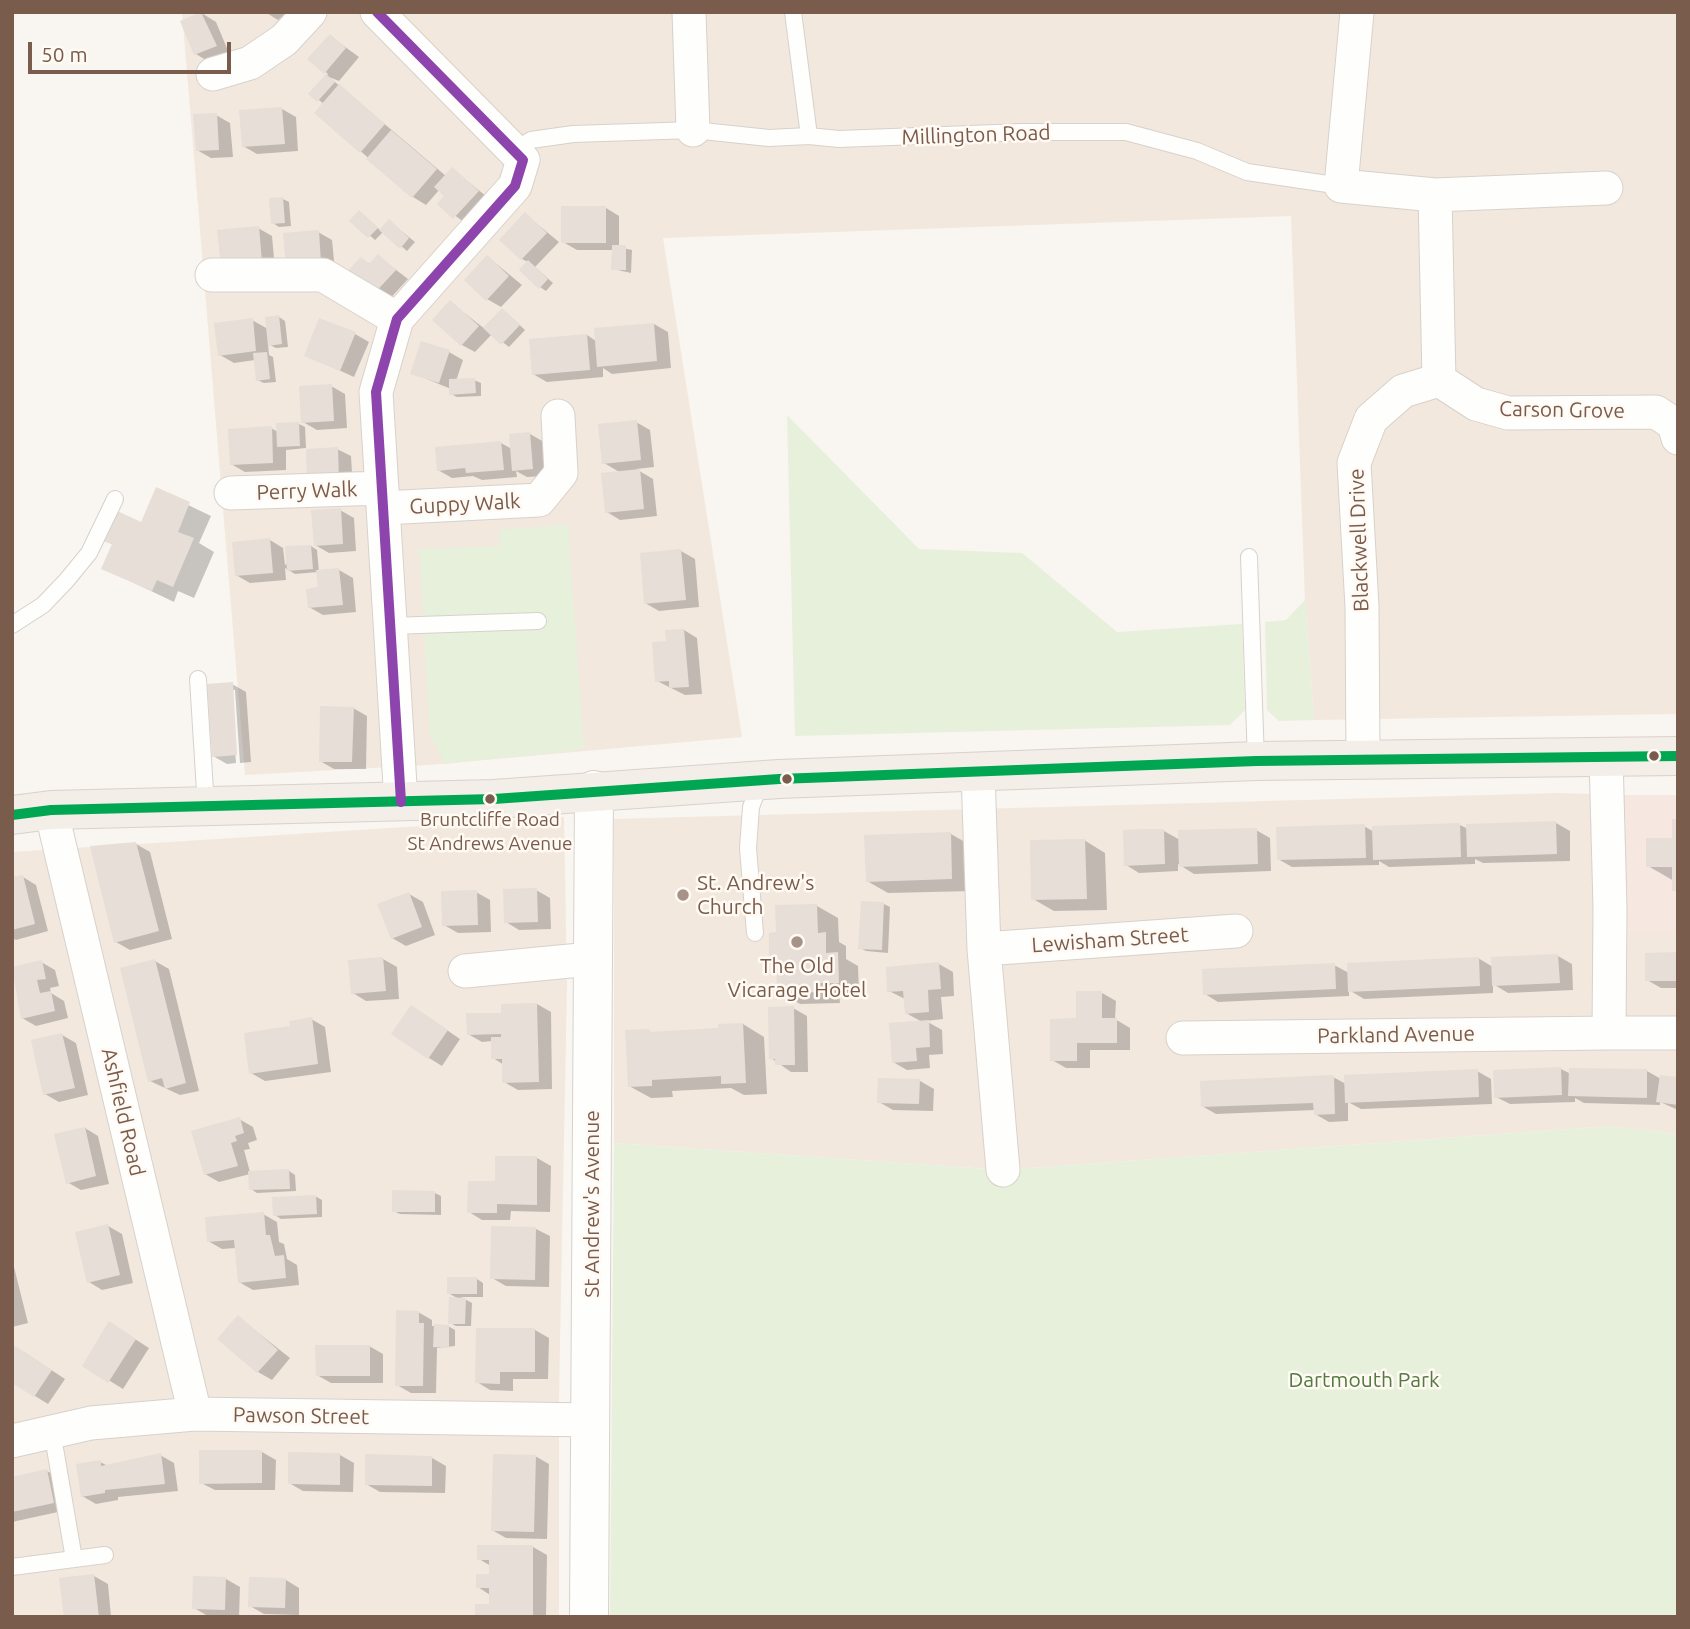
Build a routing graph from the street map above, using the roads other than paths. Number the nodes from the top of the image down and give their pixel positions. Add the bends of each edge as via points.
1 (310, 12) edge
2 (377, 12) edge
3 (689, 12) edge
4 (793, 12) edge
5 (1357, 12) edge
6 (213, 74) dead end
7 (693, 130) junction
8 (809, 136) junction
9 (513, 151) junction
10 (1340, 186) junction
11 (1606, 188) dead end
12 (1435, 195) junction
13 (212, 275) dead end
14 (397, 319) junction
15 (1439, 380) junction
16 (558, 416) dead end
17 (1678, 438) edge
18 (231, 493) dead end
19 (383, 498) junction
20 (116, 499) dead end
21 (1249, 557) dead end
22 (538, 621) dead end
23 (12, 625) edge
24 (390, 626) junction
25 (198, 679) dead end
26 (1606, 756) junction
27 (1678, 756) edge
28 (1363, 760) junction
29 (1256, 761) junction
30 (978, 773) junction
31 (761, 780) junction
32 (594, 790) junction
33 (401, 802) junction
34 (206, 807) junction
35 (51, 810) junction
36 (12, 815) edge
37 (1236, 931) dead end
38 (755, 933) dead end
39 (984, 949) junction
40 (591, 959) junction
41 (465, 971) dead end
42 (1609, 1033) junction
43 (1678, 1033) edge
44 (1183, 1038) dead end
45 (1003, 1170) dead end
46 (195, 1414) junction
47 (591, 1420) junction
48 (52, 1431) junction
49 (12, 1441) edge
50 (106, 1555) dead end
51 (74, 1559) junction
52 (12, 1567) edge
53 (589, 1617) edge

1 - 6 street via 284,40 250,63
2 - 9 street
3 - 7 street
4 - 8 lane
5 - 10 street
7 - 8 lane, Millington Road via 769,138
7 - 9 lane, Millington Road via 573,134 531,140
8 - 10 lane, Millington Road via 1126,132 1197,151 1247,172
9 - 14 street via 523,160 515,186
10 - 12 street, Millington Road
11 - 12 street, Millington Road
12 - 15 street
13 - 14 street via 323,275
14 - 19 street via 376,392
15 - 17 street, Carson Grove via 1476,404 1508,413 1656,412 1674,424
15 - 28 street, Blackwell Drive via 1403,391 1371,419 1354,463 1362,607
16 - 19 street, Guppy Walk via 561,473 539,500
18 - 19 street, Perry Walk
19 - 24 street
20 - 23 lane via 89,553 66,581 43,605
21 - 29 lane
22 - 24 lane
24 - 33 street
25 - 34 lane
26 - 27 main road
26 - 28 main road
26 - 42 street
28 - 29 main road
29 - 30 main road
30 - 31 main road
30 - 39 street
31 - 32 main road
31 - 38 lane via 751,807 748,838
32 - 33 main road
32 - 40 street, St Andrew's Avenue
33 - 34 main road
34 - 35 main road
35 - 36 main road
35 - 46 street, Ashfield Road
37 - 39 street, Lewisham Street
39 - 45 street
40 - 41 street
40 - 47 street, St Andrew's Avenue
42 - 43 street, Parkland Avenue
42 - 44 street, Parkland Avenue
46 - 47 street, Pawson Street
46 - 48 street, Pawson Street
47 - 53 street, St Andrew's Avenue
48 - 49 street, Pawson Street
48 - 51 lane
50 - 51 lane
51 - 52 lane

